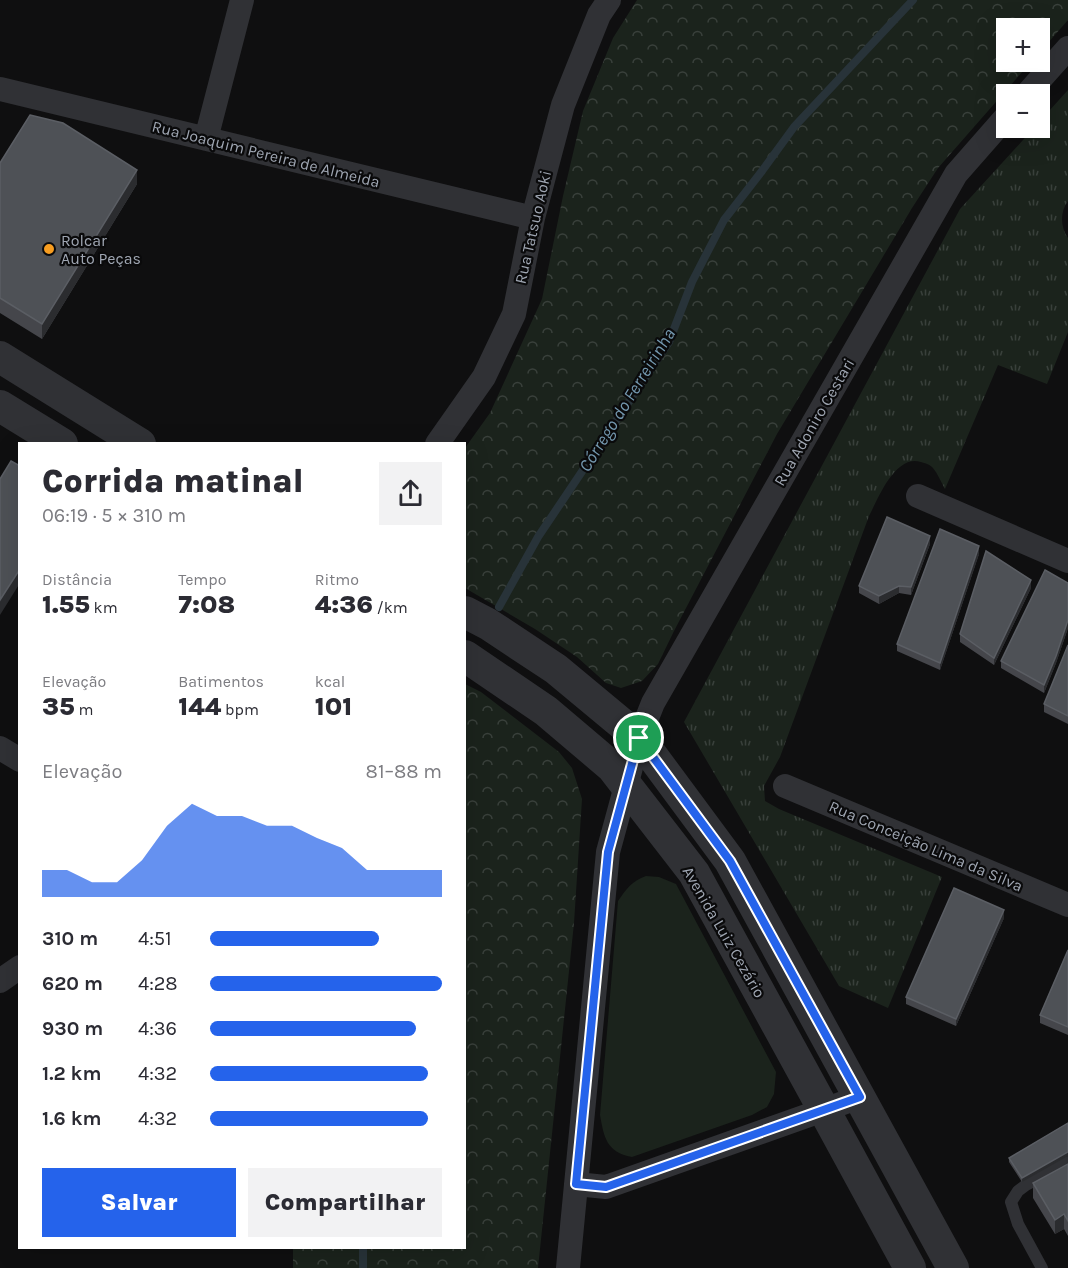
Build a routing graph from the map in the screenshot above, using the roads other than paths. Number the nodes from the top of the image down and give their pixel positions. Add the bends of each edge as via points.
1 (242, 0) edge
2 (609, 0) edge
3 (1068, 48) edge
4 (1036, 84) edge
5 (0, 89) edge
6 (996, 128) edge
7 (206, 139) junction
8 (533, 218) junction
9 (0, 357) edge
10 (0, 406) edge
11 (59, 442) edge
12 (137, 442) edge
13 (438, 442) edge
14 (918, 496) dead end
15 (1068, 561) edge
16 (466, 613) edge
17 (466, 657) edge
18 (639, 738) junction
19 (0, 748) edge
20 (18, 759) edge
21 (626, 785) junction
22 (785, 786) dead end
23 (1068, 905) edge
24 (18, 969) edge
25 (0, 981) edge
26 (860, 1097) junction
27 (824, 1110) junction
28 (1068, 1162) edge
29 (576, 1184) junction
30 (568, 1268) edge
31 (910, 1268) edge
32 (953, 1268) edge
33 (1042, 1268) edge

1 - 7 street
2 - 8 street, Rua Tatsuo Aoki via 599,15 563,105
3 - 4 street
5 - 7 street, Rua Joaquim Pereira de Almeida
6 - 18 street, Rua Adoniro Cestari via 956,174 653,703
7 - 8 street, Rua Joaquim Pereira de Almeida
8 - 13 street, Rua Tatsuo Aoki via 514,314 484,377
9 - 12 street
10 - 11 street
14 - 15 street
16 - 18 street via 556,669
17 - 21 street, Avenida Luiz Cezário via 546,711 612,767
18 - 21 street, Rua Adoniro Cestari
18 - 26 street via 730,861
19 - 20 street
21 - 27 street, Avenida Luiz Cezário via 693,873
21 - 29 street, Rua Adoniro Cestari via 608,852
22 - 23 street, Rua Conceição Lima da Silva
24 - 25 street
26 - 27 street
26 - 32 street
27 - 29 street via 606,1187
27 - 31 street, Avenida Luiz Cezário
28 - 33 lane via 1026,1185 1011,1202 1018,1224
29 - 30 street, Rua Adoniro Cestari

